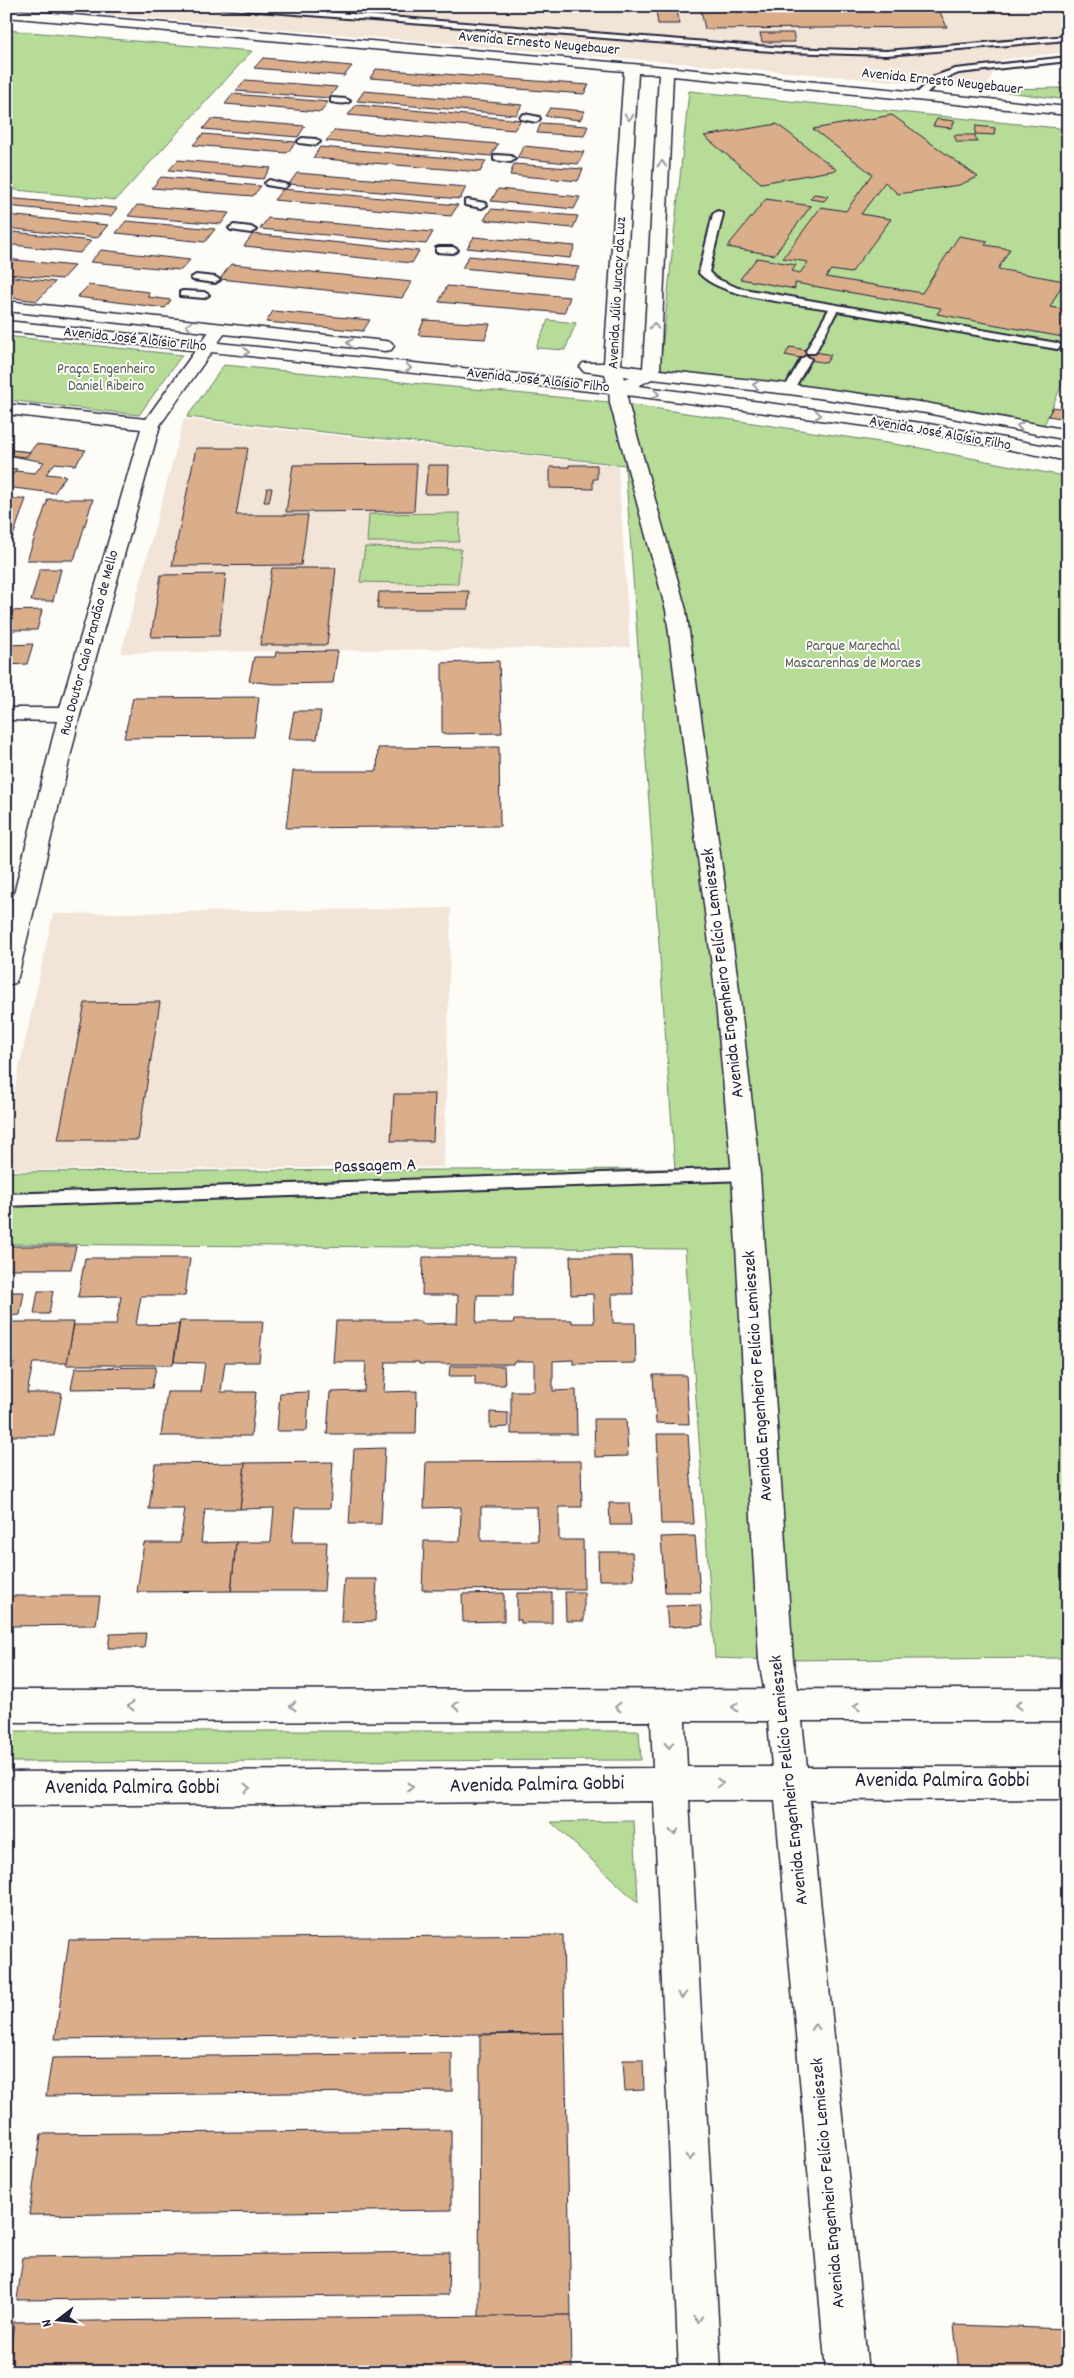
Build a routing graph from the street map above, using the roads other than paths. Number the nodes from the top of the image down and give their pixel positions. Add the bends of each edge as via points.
1 (218, 6) edge
2 (6, 13) edge
3 (1068, 38) edge
4 (1068, 59) edge
5 (631, 68) junction
6 (666, 71) junction
7 (919, 95) junction
8 (334, 100) dead end
9 (346, 101) dead end
10 (1068, 111) edge
11 (524, 117) dead end
12 (536, 119) dead end
13 (302, 141) dead end
14 (316, 142) dead end
15 (497, 158) dead end
16 (510, 159) dead end
17 (269, 184) dead end
18 (284, 185) dead end
19 (468, 203) dead end
20 (482, 205) dead end
21 (718, 214) dead end
22 (234, 228) dead end
23 (251, 230) dead end
24 (439, 250) dead end
25 (453, 250) dead end
26 (196, 278) dead end
27 (215, 280) dead end
28 (183, 294) dead end
29 (204, 295) dead end
30 (6, 306) edge
31 (834, 308) junction
32 (6, 326) edge
33 (219, 330) junction
34 (1057, 346) dead end
35 (208, 348) junction
36 (402, 348) dead end
37 (574, 365) dead end
38 (651, 373) junction
39 (615, 379) junction
40 (789, 389) junction
41 (6, 409) edge
42 (151, 425) junction
43 (1068, 435) edge
44 (1068, 456) edge
45 (6, 714) edge
46 (70, 715) junction
47 (6, 977) edge
48 (746, 1174) junction
49 (6, 1200) edge
50 (1068, 1705) edge
51 (6, 1706) edge
52 (784, 1706) junction
53 (667, 1707) junction
54 (791, 1781) junction
55 (1068, 1783) edge
56 (671, 1784) junction
57 (6, 1790) edge
58 (700, 2372) edge
59 (847, 2372) edge

1 - 3 lane via 784,50 886,53
2 - 5 street, Avenida Ernesto Neugebauer
4 - 7 lane via 958,71 938,78
5 - 6 street, Avenida Ernesto Neugebauer
5 -> 39 street, Avenida Júlio Juracy da Luz
6 - 7 street, Avenida Ernesto Neugebauer
38 -> 6 street
7 - 10 street, Avenida Ernesto Neugebauer
8 - 9 lane
11 - 12 lane
13 - 14 lane
15 - 16 lane
17 - 18 lane
19 - 20 lane
21 - 31 lane via 704,273 712,280 736,290
22 - 23 lane
24 - 25 lane
26 - 27 lane
28 - 29 lane
33 -> 30 street, Avenida José Aloísio Filho
31 - 34 lane
31 - 40 lane
32 - 35 street, Avenida José Aloísio Filho
33 - 35 street, Rua Doutor Caio Brandão de Mello
36 -> 33 street, Avenida José Aloísio Filho
35 -> 39 street, Avenida José Aloísio Filho
35 - 42 street, Rua Doutor Caio Brandão de Mello
37 - 39 street, Avenida José Aloísio Filho
38 - 39 street, Avenida José Aloísio Filho
40 -> 38 street, Avenida José Aloísio Filho
39 -> 44 street, Avenida José Aloísio Filho via 930,429
39 - 48 street, Avenida Engenheiro Felício Lemieszek via 676,610 731,1020
43 -> 40 street, Avenida José Aloísio Filho via 926,408
41 - 42 street
42 - 46 street, Rua Doutor Caio Brandão de Mello
45 - 46 street
46 - 47 street, Rua Doutor Caio Brandão de Mello
48 - 49 lane, Passagem A
48 - 52 street, Avenida Engenheiro Felício Lemieszek via 776,1660
50 -> 52 street
53 -> 51 street
52 -> 53 street
52 - 54 street, Avenida Engenheiro Felício Lemieszek
53 -> 56 street
54 - 55 street, Avenida Palmira Gobbi
56 -> 54 street, Avenida Palmira Gobbi
59 -> 54 street, Avenida Engenheiro Felício Lemieszek
57 -> 56 street, Avenida Palmira Gobbi
56 -> 58 street

